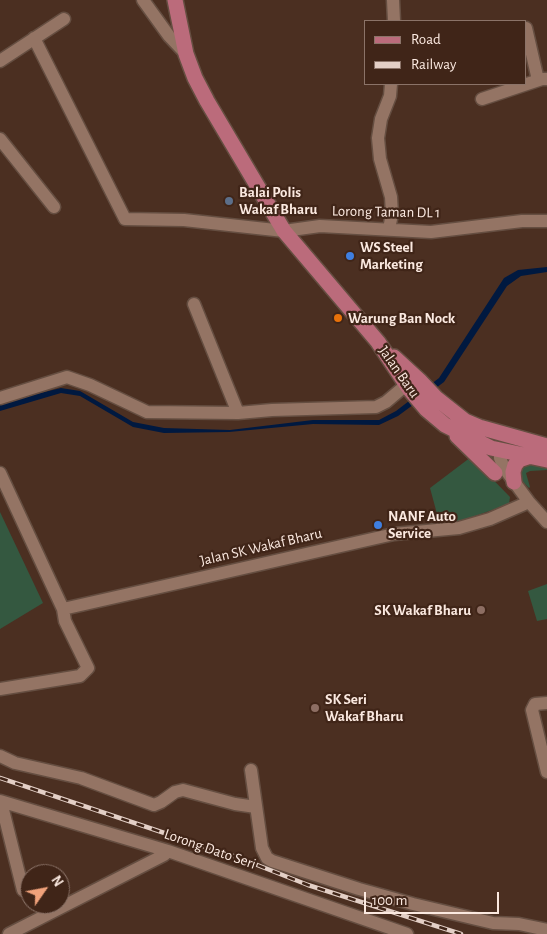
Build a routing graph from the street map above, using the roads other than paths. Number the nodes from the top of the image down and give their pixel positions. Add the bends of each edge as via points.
1 (144, 0) edge
2 (175, 0) edge
3 (393, 0) edge
4 (64, 19) dead end
5 (394, 20) edge
6 (527, 32) edge
7 (34, 38) junction
8 (186, 54) junction
9 (0, 61) edge
10 (542, 80) edge
11 (392, 85) edge
12 (526, 85) edge
13 (527, 85) edge
14 (482, 99) dead end
15 (1, 142) edge
16 (54, 207) dead end
17 (547, 221) edge
18 (389, 229) junction
19 (284, 231) junction
20 (194, 304) dead end
21 (378, 342) junction
22 (406, 385) junction
23 (0, 398) edge
24 (238, 412) junction
25 (445, 425) junction
26 (479, 427) junction
27 (525, 442) junction
28 (547, 446) edge
29 (496, 448) junction
30 (528, 457) junction
31 (547, 460) edge
32 (0, 473) edge
33 (495, 473) junction
34 (514, 482) junction
35 (529, 502) junction
36 (547, 522) edge
37 (63, 609) junction
38 (0, 689) edge
39 (547, 703) edge
40 (0, 756) edge
41 (251, 770) dead end
42 (547, 772) edge
43 (1, 802) edge
44 (256, 807) junction
45 (168, 851) junction
46 (20, 878) edge
47 (547, 930) edge
48 (390, 931) edge
49 (9, 934) edge
50 (407, 934) edge

1 - 8 street
2 - 8 main road
3 - 5 street
4 - 7 street
6 - 10 street
7 - 9 street
7 - 19 street, Lorong Taman DL 1 via 125,218 184,220
8 - 19 main road via 207,101
10 - 13 street
11 - 18 street via 378,138 380,159 391,197
12 - 14 street
15 - 16 street
17 - 18 street, Lorong Taman DL 1 via 431,232
18 - 19 street, Lorong Taman DL 1 via 320,226
19 - 21 main road
20 - 24 street
21 - 22 main road, Jalan Baru
21 - 26 main road, Jalan Baru via 436,398
22 - 24 street via 376,407
22 - 25 main road, Jalan Baru
23 - 24 street via 67,377 147,412
25 - 29 main road, Jalan Baru
25 - 33 main road
26 - 27 main road, Jalan Baru
26 - 29 main road
27 - 28 main road, Jalan Baru
27 - 29 main road
29 - 30 main road, Jalan Baru
29 - 33 street via 490,456
29 - 34 street
30 - 31 main road, Jalan Baru
30 - 34 main road via 515,465
32 - 37 street
33 - 35 street
34 - 35 street
35 - 36 street
35 - 37 street, Jalan SK Wakaf Bharu via 459,528 394,534
37 - 38 street via 65,621 88,668 80,676
39 - 42 street via 534,704 532,710
40 - 44 street via 15,763 81,778 154,805 183,790
41 - 44 street
43 - 45 street, Lorong Dato Seri
43 - 46 street
44 - 47 street via 262,848 272,860 414,904 493,923
45 - 48 street, Lorong Dato Seri
45 - 49 street
48 - 50 street, Lorong Dato Seri

